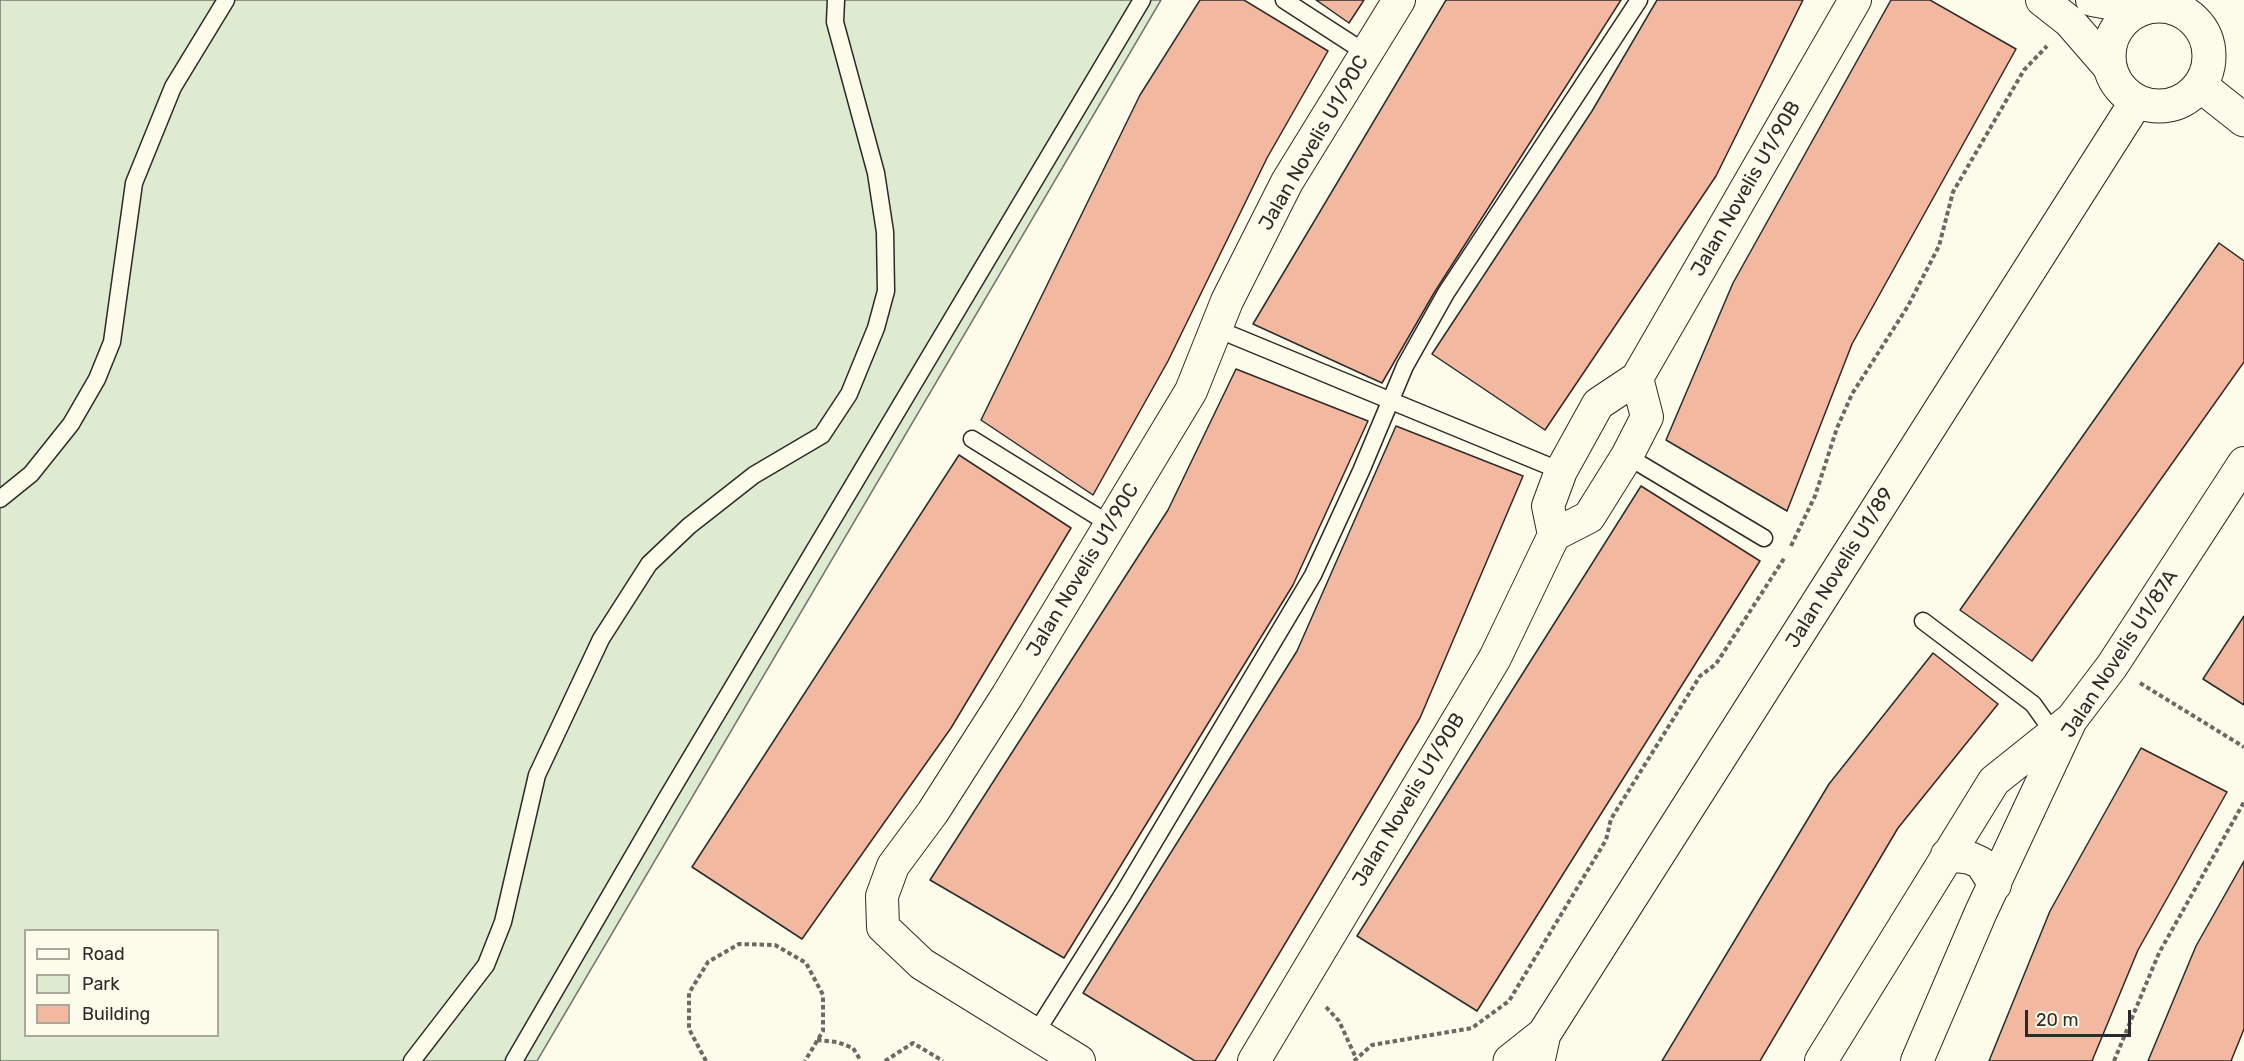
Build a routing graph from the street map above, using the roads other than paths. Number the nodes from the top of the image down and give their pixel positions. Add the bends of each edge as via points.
1 (226, 0) edge
2 (836, 0) edge
3 (1142, 0) edge
4 (1284, 0) edge
5 (1399, 0) edge
6 (1640, 0) edge
7 (1855, 0) edge
8 (2042, 0) edge
9 (2092, 0) edge
10 (2175, 3) edge
11 (2140, 9) junction
12 (1366, 53) junction
13 (2109, 67) junction
14 (2200, 86) junction
15 (2136, 102) junction
16 (2244, 120) edge
17 (1216, 329) junction
18 (1637, 378) junction
19 (1390, 401) junction
20 (972, 439) dead end
21 (1627, 456) junction
22 (2244, 463) edge
23 (1561, 471) junction
24 (0, 499) edge
25 (1111, 525) junction
26 (1554, 535) junction
27 (1764, 538) dead end
28 (1923, 621) dead end
29 (2062, 730) junction
30 (1947, 855) junction
31 (1995, 885) junction
32 (1035, 1034) junction
33 (1541, 1048) edge
34 (412, 1061) edge
35 (514, 1061) edge
36 (1079, 1061) edge
37 (1254, 1061) edge
38 (1510, 1061) edge
39 (1821, 1061) edge
40 (1917, 1061) edge

1 - 24 lane via 173,87 134,183 112,342 97,378 71,424 31,474
2 - 34 lane via 835,22 876,173 885,232 886,291 876,328 849,394 822,435 754,475 689,526 649,564 613,620 537,775 503,922 486,965
3 - 35 lane
4 - 12 lane
5 - 12 street, Jalan Novelis U1/90C
6 - 19 lane via 1446,293
7 - 18 street, Jalan Novelis U1/90B
8 - 13 street via 2070,22
9 - 11 street
10 - 11 street
10 - 14 street via 2194,19 2207,39 2210,63
11 - 13 street via 2121,22 2110,44
12 - 17 street, Jalan Novelis U1/90C via 1287,182
13 - 15 street via 2118,87
14 - 15 street via 2182,102 2159,107
14 - 16 street
15 - 33 street, Jalan Novelis U1/89
17 - 19 lane
17 - 25 street, Jalan Novelis U1/90C via 1191,391
18 - 21 street via 1647,417
18 - 23 street, Jalan Novelis U1/90B via 1598,404
19 - 23 lane
19 - 32 lane via 1313,575
20 - 25 lane
21 - 26 street via 1590,517
21 - 27 lane
22 - 29 street, Jalan Novelis U1/87A via 2112,666
23 - 26 street, Jalan Novelis U1/90B via 1548,506
25 - 32 street, Jalan Novelis U1/90C via 933,812 893,866 882,896 883,927 922,964
26 - 37 street, Jalan Novelis U1/90B via 1495,658
28 - 29 lane
29 - 30 street via 1994,781
29 - 31 street, Jalan Novelis U1/87A
30 - 31 street via 1981,863
30 - 39 street
31 - 40 street, Jalan Novelis U1/87A
32 - 36 street, Jalan Novelis U1/90C
33 - 38 street, Jalan Novelis U1/89

